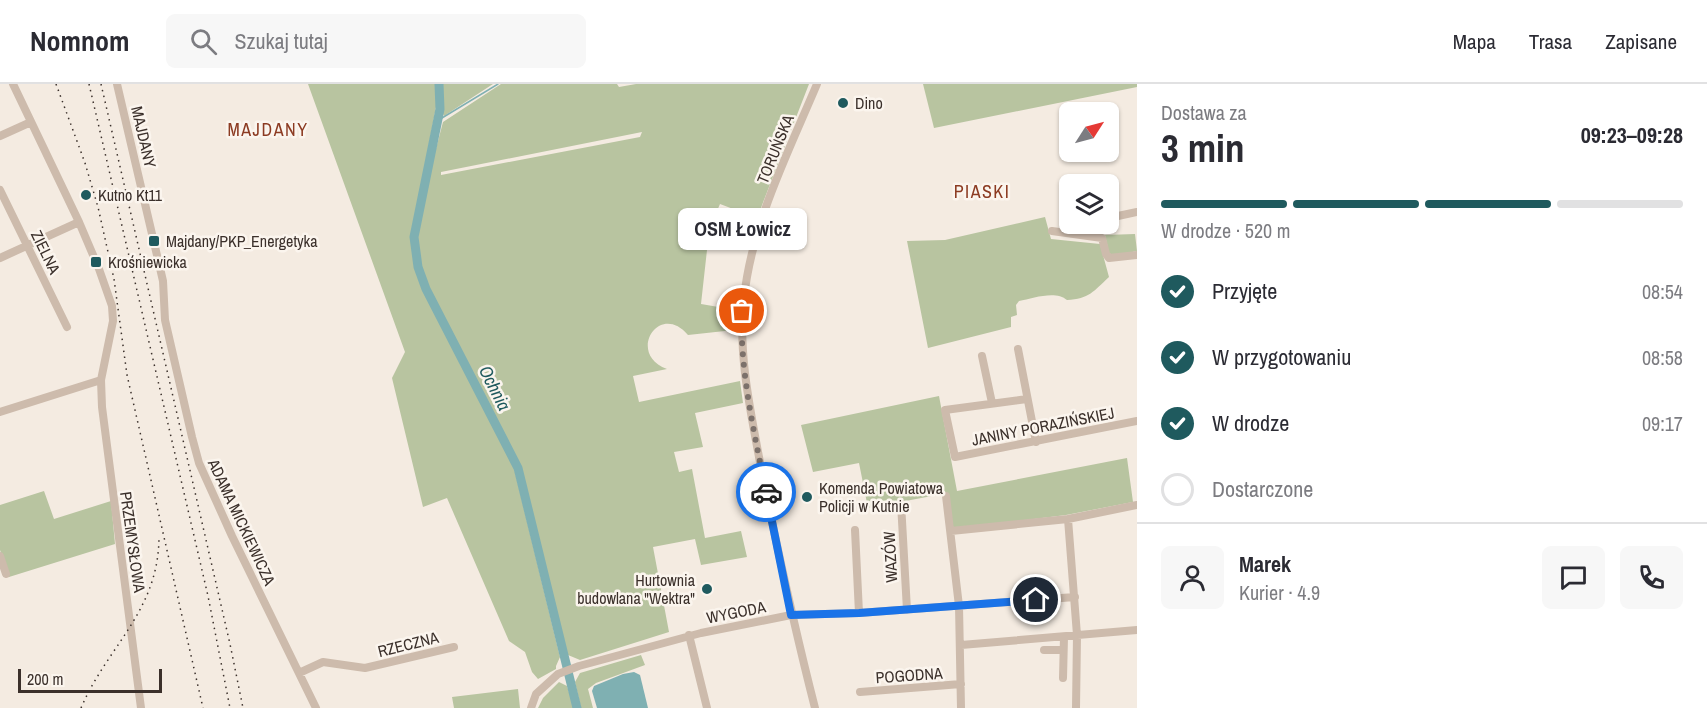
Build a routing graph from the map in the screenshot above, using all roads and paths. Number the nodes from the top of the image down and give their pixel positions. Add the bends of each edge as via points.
1 (13, 84) edge
2 (117, 84) edge
3 (817, 84) edge
4 (31, 122) junction
5 (0, 136) edge
6 (0, 190) edge
7 (1137, 212) edge
8 (1119, 216) edge
9 (79, 222) junction
10 (1052, 231) dead end
11 (28, 247) junction
12 (1137, 255) edge
13 (0, 258) edge
14 (164, 302) joint
15 (67, 327) dead end
16 (1018, 349) dead end
17 (982, 356) dead end
18 (101, 380) junction
19 (1027, 399) junction
20 (992, 403) junction
21 (0, 412) edge
22 (1137, 421) edge
23 (1036, 442) junction
24 (946, 496) dead end
25 (901, 503) dead end
26 (1137, 505) edge
27 (1068, 519) junction
28 (855, 530) dead end
29 (951, 531) junction
30 (0, 556) edge
31 (6, 574) dead end
32 (1076, 597) junction
33 (977, 605) junction
34 (959, 606) junction
35 (907, 610) junction
36 (859, 613) junction
37 (791, 615) junction
38 (960, 623) junction
39 (1137, 630) edge
40 (689, 635) junction
41 (1077, 635) junction
42 (1064, 637) junction
43 (961, 645) junction
44 (454, 647) dead end
45 (1044, 650) dead end
46 (1063, 650) junction
47 (299, 673) junction
48 (1063, 678) dead end
49 (961, 684) junction
50 (860, 692) dead end
51 (141, 708) edge
52 (316, 708) edge
53 (531, 708) edge
54 (707, 708) edge
55 (815, 708) edge
56 (961, 708) edge
57 (1076, 708) edge

1 - 4 street
2 - 14 street, MAJDANY via 163,281
3 - 37 street, TORUŃSKA via 759,228 744,296 742,326 754,433
4 - 5 street
4 - 9 street
6 - 11 street, ZIELNA
7 - 8 street
9 - 11 street
9 - 18 street via 113,311
10 - 12 street via 1102,238 1109,258
11 - 13 street
11 - 15 street, ZIELNA
14 - 47 street, ADAMA MICKIEWICZA via 199,463
16 - 19 street
17 - 20 street
18 - 21 street
18 - 51 street, PRZEMYSŁOWA
19 - 20 street
19 - 23 street
20 - 23 street, JANINY PORAZIŃSKIEJ via 945,410 955,457
22 - 23 street, JANINY PORAZIŃSKIEJ
24 - 29 street
25 - 35 street, WAZÓW
26 - 27 street
27 - 29 street
27 - 32 street
28 - 36 street
29 - 34 street
30 - 31 street
32 - 33 street, WYGODA
32 - 41 street
33 - 34 street, WYGODA
33 - 38 street
34 - 35 street, WYGODA
34 - 38 street
35 - 36 street, WYGODA
36 - 37 street, WYGODA
37 - 40 street, WYGODA
37 - 55 street, TORUŃSKA
38 - 43 street
39 - 41 street
40 - 53 street, WYGODA via 558,674 536,694
40 - 54 street
41 - 42 street
41 - 57 street
42 - 43 street
42 - 46 street
43 - 49 street
44 - 47 street, RZECZNA via 365,668 323,662
45 - 46 street
46 - 48 street
47 - 52 street, ADAMA MICKIEWICZA
49 - 50 street, POGODNA
49 - 56 street

